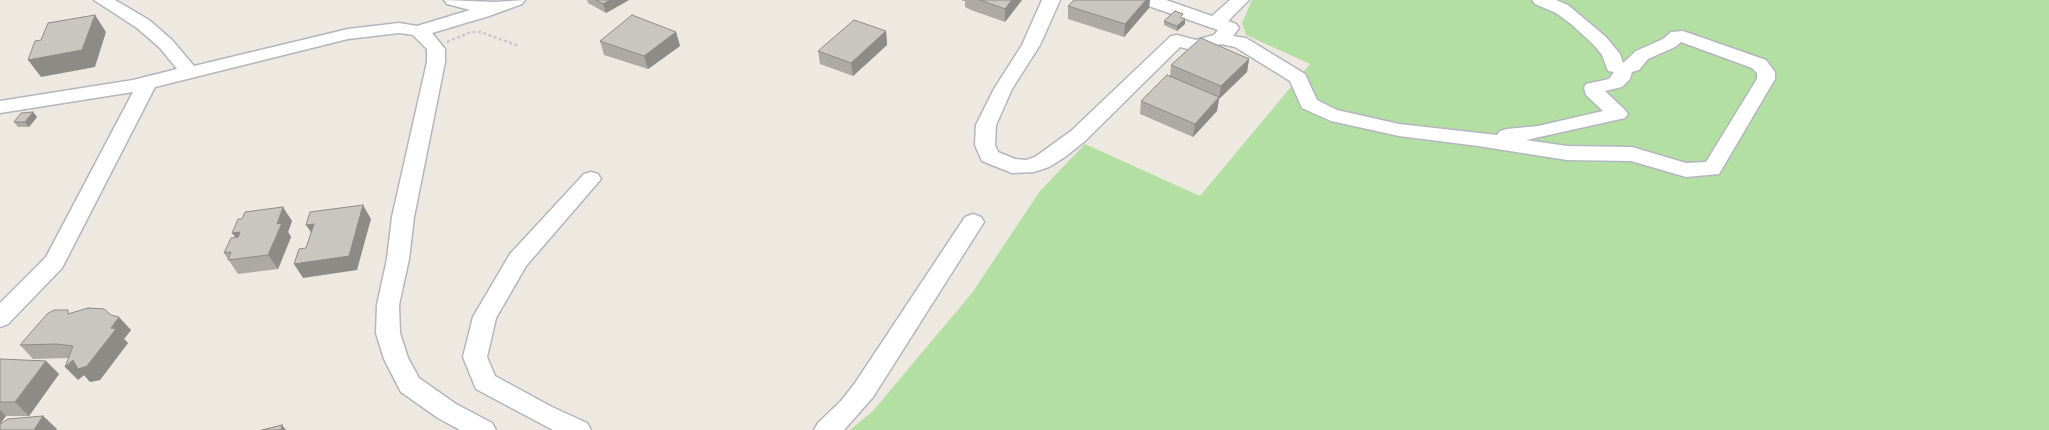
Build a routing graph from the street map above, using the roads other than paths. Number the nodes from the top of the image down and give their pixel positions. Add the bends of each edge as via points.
1 (103, 0) edge
2 (453, 0) edge
3 (1051, 0) edge
4 (1149, 0) edge
5 (1240, 0) edge
6 (1541, 0) edge
7 (510, 2) edge
8 (418, 31) junction
9 (1217, 31) junction
10 (1623, 69) junction
11 (190, 73) junction
12 (146, 83) junction
13 (0, 107) edge
14 (1478, 139) junction
15 (591, 179) dead end
16 (973, 222) dead end
17 (0, 318) edge
18 (483, 430) edge
19 (578, 430) edge
20 (827, 430) edge

1 - 11 street via 143,24 166,44
2 - 7 street via 470,5
3 - 9 street via 1031,45 1003,89 986,125 985,145 989,156 1012,166 1042,162 1058,152 1177,40 1196,46
4 - 9 street
5 - 9 street via 1222,17
6 - 10 street via 1577,20 1611,54 1615,67
7 - 8 street
8 - 11 street via 400,28 348,34
8 - 18 street via 436,49 436,62 405,207 388,305 388,333 396,359 410,385 446,412
9 - 14 street via 1298,78 1309,104 1331,115 1399,130
10 - 14 street via 1623,75 1615,83 1593,88 1618,114 1538,132
10 - 14 street via 1632,66 1642,55 1677,36 1683,36 1759,64 1766,72 1766,80 1712,169 1686,170 1632,154 1567,153
11 - 12 street
12 - 13 street
12 - 17 street via 54,262
15 - 19 street via 518,260 485,317 475,357 485,382
16 - 20 street via 864,390

